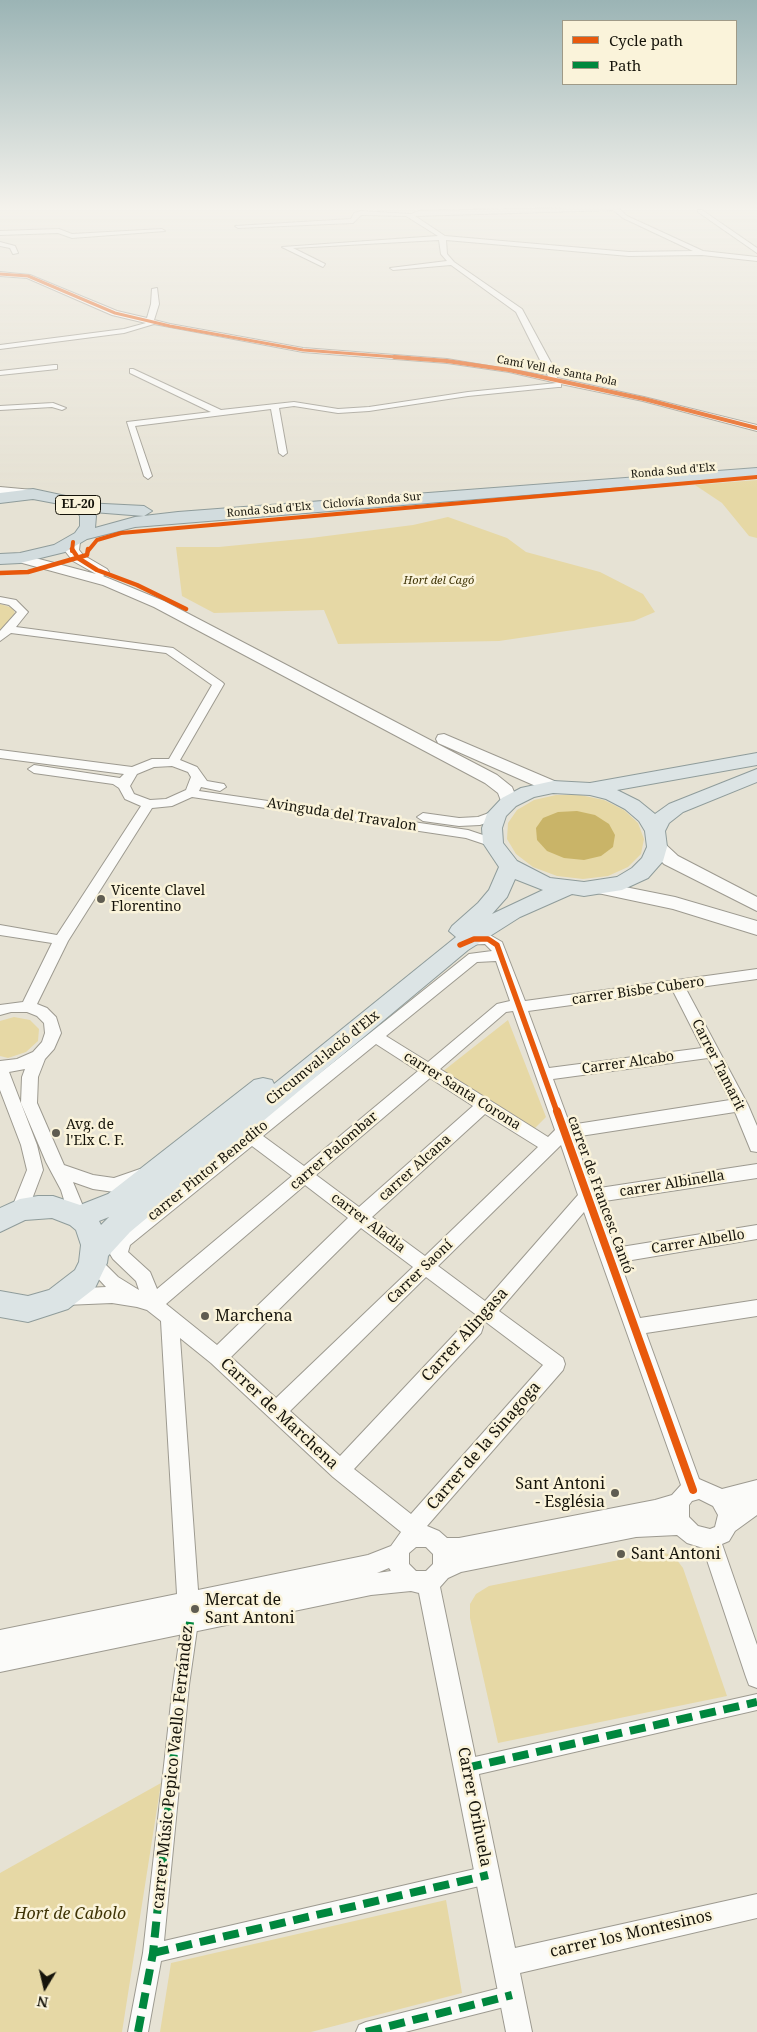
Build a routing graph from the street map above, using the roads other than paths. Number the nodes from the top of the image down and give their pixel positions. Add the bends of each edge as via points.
1 (89, 302) edge
2 (156, 302) edge
3 (506, 302) edge
4 (151, 321) junction
5 (0, 347) edge
6 (54, 367) dead end
7 (134, 371) dead end
8 (0, 373) edge
9 (552, 378) junction
10 (575, 384) junction
11 (274, 406) junction
12 (0, 408) edge
13 (62, 408) dead end
14 (220, 413) junction
15 (757, 420) edge
16 (753, 427) edge
17 (283, 452) dead end
18 (757, 464) edge
19 (757, 472) edge
20 (148, 476) dead end
21 (0, 491) edge
22 (33, 494) junction
23 (0, 498) edge
24 (81, 507) junction
25 (77, 539) junction
26 (0, 558) edge
27 (20, 558) junction
28 (0, 600) edge
29 (4, 633) edge
30 (0, 754) edge
31 (757, 759) edge
32 (173, 762) junction
33 (0, 764) edge
34 (133, 771) junction
35 (757, 775) edge
36 (197, 780) junction
37 (124, 786) junction
38 (553, 787) junction
39 (591, 789) junction
40 (190, 793) junction
41 (148, 804) junction
42 (503, 808) junction
43 (656, 839) junction
44 (493, 843) junction
45 (510, 866) junction
46 (568, 888) junction
47 (600, 888) junction
48 (757, 905) edge
49 (757, 928) edge
50 (0, 930) edge
51 (61, 940) junction
52 (460, 945) junction
53 (500, 956) junction
54 (757, 974) edge
55 (677, 985) junction
56 (518, 1006) junction
57 (28, 1007) junction
58 (0, 1010) edge
59 (376, 1036) junction
60 (713, 1052) junction
61 (38, 1056) junction
62 (0, 1068) edge
63 (428, 1070) junction
64 (543, 1075) junction
65 (484, 1105) junction
66 (740, 1105) junction
67 (564, 1132) junction
68 (251, 1136) junction
69 (549, 1146) junction
70 (757, 1146) edge
71 (164, 1165) junction
72 (757, 1170) edge
73 (61, 1171) junction
74 (305, 1176) junction
75 (587, 1197) junction
76 (10, 1216) edge
77 (79, 1216) junction
78 (360, 1217) junction
79 (757, 1232) edge
80 (608, 1256) junction
81 (94, 1258) junction
82 (426, 1266) junction
83 (63, 1297) junction
84 (145, 1301) junction
85 (757, 1308) edge
86 (4, 1310) edge
87 (487, 1312) junction
88 (170, 1320) junction
89 (474, 1327) joint
90 (634, 1327) junction
91 (218, 1358) junction
92 (556, 1364) joint
93 (275, 1412) junction
94 (340, 1470) junction
95 (757, 1490) edge
96 (686, 1496) junction
97 (720, 1499) junction
98 (757, 1503) edge
99 (728, 1524) junction
100 (682, 1525) junction
101 (710, 1539) junction
102 (407, 1540) junction
103 (441, 1548) junction
104 (427, 1577) junction
105 (189, 1612) junction
106 (0, 1641) edge
107 (0, 1661) edge
108 (757, 1677) edge
109 (757, 1702) edge
110 (466, 1768) junction
111 (488, 1875) junction
112 (757, 1906) edge
113 (152, 1953) junction
114 (506, 1963) junction
115 (512, 1995) junction
116 (138, 2032) edge
117 (366, 2032) edge
118 (519, 2032) edge

1 - 4 street, Camí Vell de Santa Pola via 115,313
2 - 4 street
3 - 9 street via 519,311 551,370
4 - 5 street via 145,326 124,331
4 - 9 street, Camí Vell de Santa Pola via 304,350 447,361
6 - 8 street
7 - 14 street
9 - 10 street, Camí Vell de Santa Pola
10 - 11 street via 468,394 369,409 338,410 294,404
10 - 16 street, Camí Vell de Santa Pola via 644,398
11 - 14 street
11 - 17 street
12 - 13 street via 53,405
14 - 20 street via 130,424
15 - 16 street
18 - 24 highway, Ronda Sud d'Elx / EL-20 via 170,510
19 - 25 highway, Ronda Sud d'Elx / EL-20 via 178,517 135,522
21 - 22 main road
22 - 23 highway, EL-20
22 - 24 highway, EL-20 via 62,499
24 - 25 highway, EL-20 via 88,516 88,526
25 - 27 highway, EL-20 via 59,549
25 - 38 main road via 72,551 97,570 137,585 366,701
26 - 27 highway, EL-20
27 - 42 main road via 108,582 159,604 492,779 506,791
28 - 29 street via 12,602 23,612
29 - 32 street via 169,650 218,684
30 - 34 street
31 - 39 main road
32 - 34 street via 152,763
32 - 36 street via 193,770
33 - 37 street via 116,781
34 - 37 street
35 - 43 main road via 676,808 660,820
36 - 40 street
36 - 42 street, Avinguda del Travalon via 203,784 459,822 480,820
37 - 41 street via 129,796
38 - 39 main road
38 - 42 main road via 528,792
39 - 43 main road via 632,805 646,817
40 - 41 street via 168,803
40 - 44 street, Avinguda del Travalon via 468,834
41 - 51 street
42 - 44 main road via 492,828
43 - 47 main road via 652,861 640,873 622,883
43 - 48 main road via 671,860
44 - 45 main road
45 - 46 main road via 546,884
45 - 71 main road, Circumval·lació d'Elx via 499,892 466,926
46 - 47 main road
46 - 52 main road, Circumval·lació d'Elx via 512,912
47 - 49 main road via 675,903
50 - 51 street
51 - 57 street
52 - 53 street, carrer de Francesc Cantó via 474,939 488,939 497,945
52 - 81 main road, Circumval·lació d'Elx via 120,1224
53 - 56 street, carrer de Francesc Cantó
53 - 59 street, carrer Pintor Benedito via 474,957
54 - 55 street, carrer Bisbe Cubero
55 - 56 street, carrer Bisbe Cubero
55 - 60 street, Carrer Tamarit
56 - 63 street, carrer Palombar via 502,1008
56 - 64 street, carrer de Francesc Cantó
57 - 58 street
57 - 61 street via 42,1012 51,1021 53,1032 49,1045
59 - 63 street, carrer Santa Corona
59 - 68 street, carrer Pintor Benedito
60 - 64 street, Carrer Alcabo
60 - 66 street, Carrer Tamarit
61 - 62 street via 19,1065
61 - 73 street via 30,1077 29,1103 54,1162
62 - 76 street via 35,1170
63 - 65 street, carrer Santa Corona
63 - 74 street, carrer Palombar
64 - 67 street, carrer de Francesc Cantó
65 - 69 street, carrer Santa Corona
65 - 78 street, carrer Alcana
66 - 67 street
66 - 70 street, Carrer Tamarit
67 - 69 street, Carrer Saoní
67 - 75 street, carrer de Francesc Cantó
68 - 74 street, carrer Aladia
68 - 84 street, carrer Pintor Benedito via 122,1241 118,1254 144,1277
69 - 82 street, Carrer Saoní
71 - 73 street via 114,1185
71 - 77 main road, Circumval·lació d'Elx via 118,1202
72 - 75 street, carrer Albinella
73 - 77 street
74 - 78 street, carrer Aladia
74 - 84 street, carrer Palombar
75 - 80 street, carrer de Francesc Cantó
75 - 87 street, Carrer Alingasa
76 - 77 main road via 53,1207
77 - 81 main road via 95,1245
78 - 82 street, carrer Aladia
78 - 91 street, carrer Alcana
79 - 80 street, Carrer Albello
80 - 90 street, carrer de Francesc Cantó
81 - 83 main road, Circumval·lació d'Elx via 84,1279
81 - 84 street, Carrer de Marchena via 112,1282
82 - 87 street, carrer Aladia
82 - 93 street, Carrer Saoní
83 - 84 street via 112,1295
83 - 86 main road, Circumval·lació d'Elx via 42,1306
84 - 88 street, Carrer de Marchena
85 - 90 street
87 - 89 street, Carrer Alingasa
87 - 92 street, carrer Aladia
88 - 91 street, Carrer de Marchena
88 - 105 street, carrer Músic Pepico Vaello Ferrández
89 - 94 street, Carrer Alingasa
90 - 96 street, carrer de Francesc Cantó
91 - 93 street, Carrer de Marchena
92 - 102 street, Carrer de la Sinagoga
93 - 94 street, Carrer de Marchena
94 - 102 street, Carrer de Marchena
95 - 97 street
96 - 97 street via 710,1492
96 - 100 street via 679,1519
96 - 103 street via 655,1510 467,1547
97 - 99 street via 728,1514
98 - 99 street
99 - 101 street via 722,1534
100 - 101 street via 694,1536
100 - 104 street via 641,1526 459,1562
101 - 108 street
102 - 103 street via 428,1537
102 - 104 street via 398,1564 403,1573
102 - 105 street via 368,1566
103 - 104 street via 445,1562
104 - 105 street
104 - 110 street, Carrer Orihuela
105 - 106 street
105 - 107 street
105 - 113 street, carrer Músic Pepico Vaello Ferrández
109 - 110 street
110 - 111 street, Carrer Orihuela
111 - 113 street
111 - 114 street, Carrer Orihuela
112 - 114 street, carrer los Montesinos
113 - 116 street, carrer Músic Pepico Vaello Ferrández
114 - 115 street, Carrer Orihuela
115 - 117 street
115 - 118 street, Carrer Orihuela

